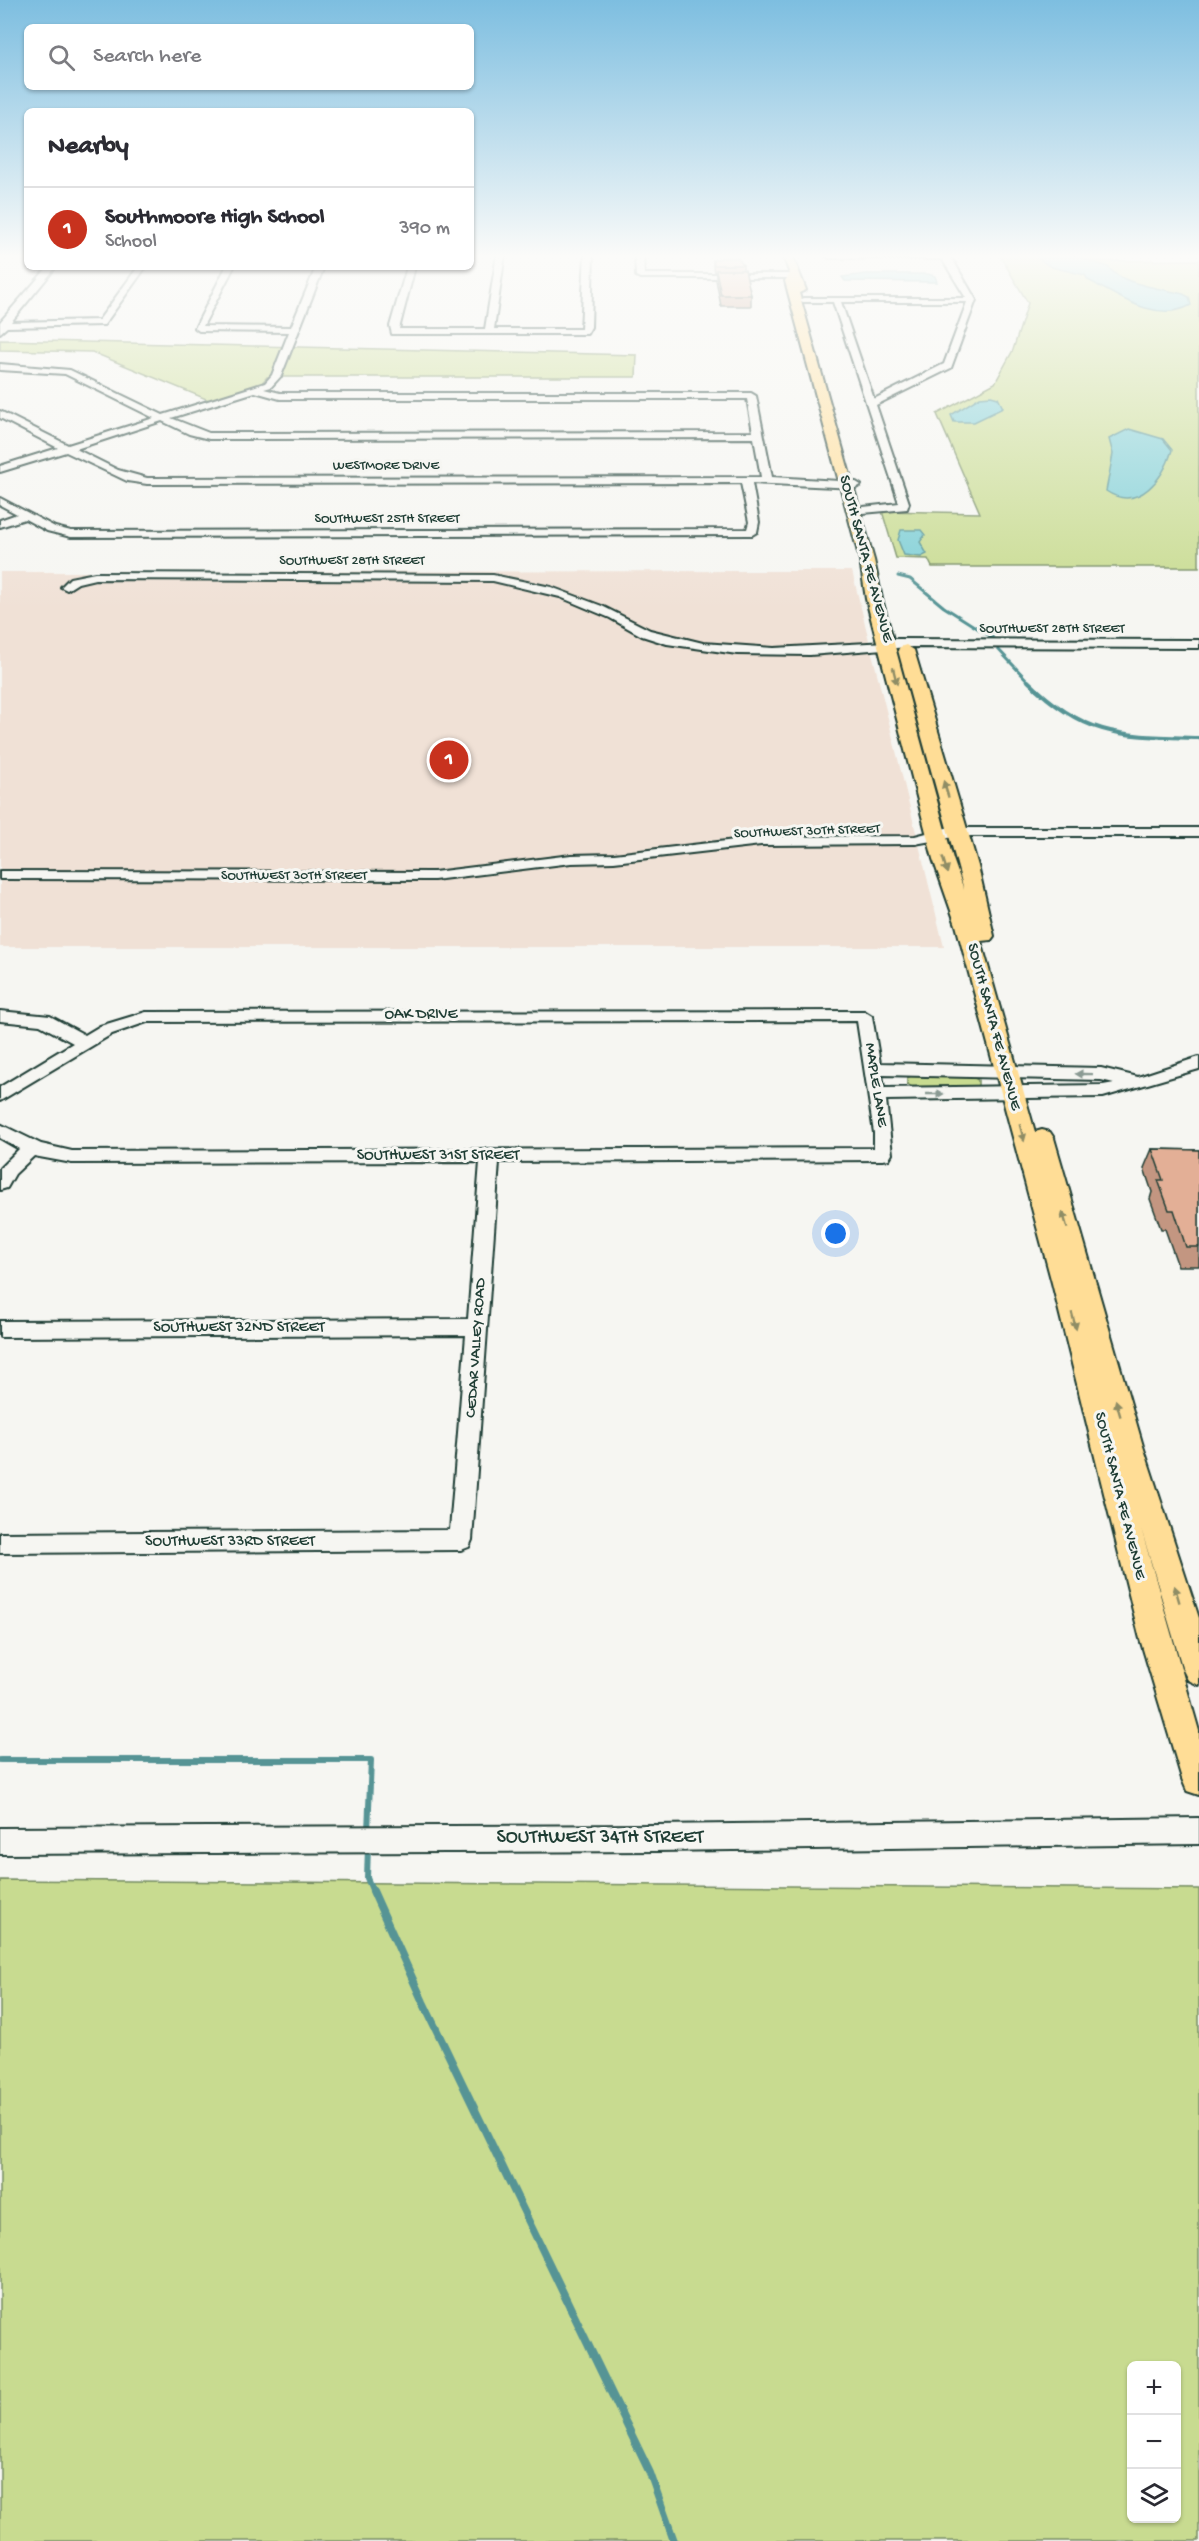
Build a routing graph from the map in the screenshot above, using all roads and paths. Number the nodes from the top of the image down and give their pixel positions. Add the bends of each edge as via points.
1 (68, 373) edge
2 (277, 373) edge
3 (817, 373) edge
4 (822, 373) edge
5 (860, 373) edge
6 (934, 373) edge
7 (257, 390) junction
8 (870, 404) junction
9 (0, 414) edge
10 (165, 418) junction
11 (759, 435) junction
12 (68, 448) junction
13 (0, 469) edge
14 (746, 480) junction
15 (767, 480) junction
16 (849, 480) junction
17 (0, 501) edge
18 (863, 510) junction
19 (25, 515) junction
20 (0, 524) edge
21 (68, 587) dead end
22 (893, 644) junction
23 (1199, 644) edge
24 (1199, 832) edge
25 (944, 833) junction
26 (0, 875) edge
27 (0, 1016) edge
28 (864, 1016) joint
29 (85, 1042) junction
30 (1199, 1063) edge
31 (873, 1069) junction
32 (1017, 1081) junction
33 (877, 1094) junction
34 (0, 1095) edge
35 (0, 1130) edge
36 (30, 1149) junction
37 (883, 1154) joint
38 (490, 1156) junction
39 (0, 1183) edge
40 (478, 1327) junction
41 (0, 1329) edge
42 (461, 1540) joint
43 (0, 1543) edge
44 (1199, 1670) edge
45 (1199, 1779) edge
46 (1199, 1832) edge
47 (0, 1840) edge

1 - 10 street
2 - 7 street
3 - 16 main road, SOUTH SANTA FE AVENUE
4 - 16 main road, SOUTH SANTA FE AVENUE
5 - 8 street
6 - 8 street
7 - 10 street
7 - 11 street via 280,396 751,396
8 - 18 street via 904,503 897,509
9 - 12 street, WESTMORE DRIVE
10 - 11 street via 199,434 218,436
10 - 12 street
11 - 15 street
12 - 13 street
12 - 14 street, WESTMORE DRIVE via 125,477 147,481
14 - 15 street, WESTMORE DRIVE
14 - 19 street, SOUTHWEST 25TH STREET via 754,522 752,532 81,534 57,531
15 - 16 street, WESTMORE DRIVE
16 - 18 main road, SOUTH SANTA FE AVENUE
16 - 22 main road, SOUTH SANTA FE AVENUE
17 - 19 street, SOUTHWEST 25TH STREET
18 - 22 main road, SOUTH SANTA FE AVENUE
19 - 20 street
21 - 22 street, SOUTHWEST 28TH STREET via 74,580 94,576 493,578 562,593 646,633 725,648 858,649
22 - 23 street, SOUTHWEST 28TH STREET
22 - 25 main road, SOUTH SANTA FE AVENUE
24 - 25 street, SOUTHWEST 30TH STREET
25 - 26 street, SOUTHWEST 30TH STREET via 915,840 761,841 434,876
25 - 32 main road, SOUTH SANTA FE AVENUE
27 - 29 street via 44,1020
28 - 29 street, OAK DRIVE via 165,1016 132,1020
28 - 31 street, MAPLE LANE
29 - 34 street, OAK DRIVE
30 - 32 street via 1103,1091
31 - 32 street
31 - 33 street, MAPLE LANE
33 -> 32 street
44 -> 32 main road, SOUTH SANTA FE AVENUE
32 -> 45 main road, SOUTH SANTA FE AVENUE via 1139,1581 1171,1699
33 - 37 street, MAPLE LANE
35 - 36 street, SOUTHWEST 31ST STREET
36 - 38 street, SOUTHWEST 31ST STREET via 72,1157
36 - 39 street
37 - 38 street, SOUTHWEST 31ST STREET
38 - 40 street, CEDAR VALLEY ROAD
40 - 41 street, SOUTHWEST 32ND STREET
40 - 42 street, CEDAR VALLEY ROAD
42 - 43 street, SOUTHWEST 33RD STREET
46 - 47 street, SOUTHWEST 34TH STREET via 657,1839

